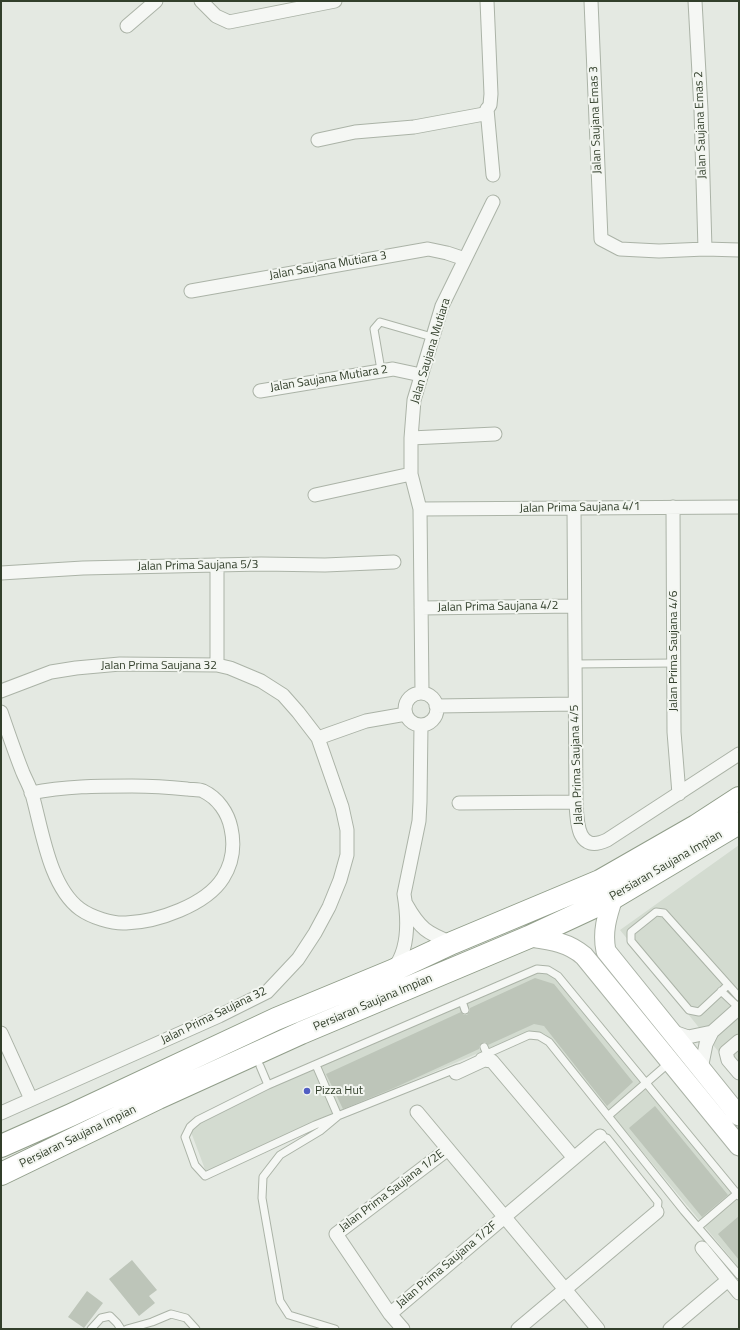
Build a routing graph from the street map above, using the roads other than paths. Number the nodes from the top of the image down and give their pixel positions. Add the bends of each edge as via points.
1 (156, 1) edge
2 (201, 1) edge
3 (486, 1) edge
4 (591, 1) edge
5 (695, 1) edge
6 (326, 2) edge
7 (127, 26) dead end
8 (487, 109) junction
9 (318, 140) dead end
10 (493, 175) dead end
11 (493, 202) dead end
12 (706, 249) junction
13 (739, 250) edge
14 (465, 259) junction
15 (191, 290) dead end
16 (432, 337) junction
17 (381, 370) junction
18 (421, 375) junction
19 (260, 391) dead end
20 (495, 434) dead end
21 (411, 438) junction
22 (411, 474) junction
23 (315, 495) dead end
24 (673, 507) junction
25 (739, 507) edge
26 (574, 508) junction
27 (420, 509) junction
28 (394, 562) dead end
29 (217, 566) junction
30 (1, 573) edge
31 (574, 606) junction
32 (421, 608) junction
33 (674, 663) junction
34 (575, 664) junction
35 (218, 665) junction
36 (1, 691) edge
37 (422, 693) junction
38 (575, 704) junction
39 (436, 706) junction
40 (1, 712) edge
41 (406, 714) junction
42 (420, 725) junction
43 (318, 738) junction
44 (739, 754) edge
45 (32, 793) junction
46 (679, 794) junction
47 (739, 798) edge
48 (576, 802) junction
49 (459, 803) dead end
50 (739, 823) edge
51 (613, 898) junction
52 (406, 904) junction
53 (529, 937) junction
54 (452, 943) junction
55 (392, 971) junction
56 (728, 986) junction
57 (721, 991) junction
58 (739, 997) edge
59 (462, 1001) junction
60 (739, 1008) edge
61 (465, 1010) dead end
62 (322, 1024) junction
63 (670, 1030) junction
64 (712, 1032) junction
65 (1, 1033) edge
66 (739, 1041) edge
67 (484, 1047) dead end
68 (487, 1054) junction
69 (670, 1062) junction
70 (316, 1065) junction
71 (260, 1066) junction
72 (701, 1069) junction
73 (456, 1073) dead end
74 (739, 1073) edge
75 (646, 1084) junction
76 (268, 1085) junction
77 (174, 1092) junction
78 (31, 1099) junction
79 (417, 1112) dead end
80 (1, 1113) edge
81 (338, 1116) junction
82 (608, 1116) junction
83 (739, 1116) edge
84 (600, 1136) joint
85 (1, 1146) edge
86 (739, 1146) edge
87 (448, 1149) junction
88 (574, 1158) junction
89 (1, 1174) edge
90 (738, 1194) edge
91 (657, 1212) joint
92 (504, 1217) junction
93 (698, 1227) junction
94 (702, 1248) dead end
95 (734, 1277) edge
96 (565, 1290) junction
97 (739, 1293) edge
98 (390, 1314) junction
99 (91, 1329) edge
100 (121, 1329) edge
101 (127, 1329) edge
102 (196, 1329) edge
103 (335, 1329) edge
104 (402, 1329) edge
105 (518, 1329) edge
106 (598, 1329) edge
107 (670, 1329) edge

1 - 7 street
2 - 6 street via 216,16 229,22
3 - 8 street via 491,94
4 - 12 street, Jalan Saujana Emas 3 via 601,239 620,249
5 - 12 street, Jalan Saujana Emas 2
8 - 9 street via 484,114 414,127 355,132
8 - 10 street
11 - 14 street, Jalan Saujana Mutiara
12 - 13 street
14 - 15 street, Jalan Saujana Mutiara 3 via 428,249
14 - 16 street, Jalan Saujana Mutiara via 442,306
16 - 17 lane via 380,322 374,329
16 - 18 street, Jalan Saujana Mutiara
17 - 18 street, Jalan Saujana Mutiara 2 via 393,369
17 - 19 street, Jalan Saujana Mutiara 2
18 - 21 street, Jalan Saujana Mutiara via 414,400
20 - 21 street
21 - 22 street, Jalan Saujana Mutiara
22 - 23 street
22 - 27 street, Jalan Saujana Mutiara
24 - 25 street, Jalan Prima Saujana 4/1
24 - 26 street, Jalan Prima Saujana 4/1
24 - 33 street, Jalan Prima Saujana 4/6
26 - 27 street, Jalan Prima Saujana 4/1
26 - 31 street, Jalan Prima Saujana 4/5
27 - 32 street, Jalan Saujana Mutiara
28 - 29 street, Jalan Prima Saujana 5/3
29 - 30 street, Jalan Prima Saujana 5/3 via 83,568
29 - 35 street
31 - 32 street, Jalan Prima Saujana 4/2
31 - 34 street, Jalan Prima Saujana 4/5
32 - 37 street, Jalan Saujana Mutiara
33 - 34 lane
33 - 46 street, Jalan Prima Saujana 4/6 via 674,732
34 - 38 street, Jalan Prima Saujana 4/5
35 - 36 street, Jalan Prima Saujana 32 via 120,664 76,668 52,672
35 - 43 street, Jalan Prima Saujana 32 via 261,681 283,696
37 - 39 street via 430,696
37 - 41 street via 412,695 408,699
38 - 39 street
38 - 48 street, Jalan Prima Saujana 4/5
39 - 42 street via 433,718
40 - 45 street
41 - 42 street via 410,720
41 - 43 street via 366,721
42 - 52 street via 419,821 404,894
43 - 78 street, Jalan Prima Saujana 32 via 342,807 347,830 347,855 329,907 298,959 267,992 219,1016
44 - 46 street, Jalan Prima Saujana 4/5
45 - 45 street via 45,845 62,889 79,909 97,918 125,924 179,911 201,900 222,879 232,859 234,841 230,821 219,802 202,791 163,786 89,786 51,788
46 - 48 street, Jalan Prima Saujana 4/5 via 612,838 598,843 592,843 580,835
47 - 54 highway, Persiaran Saujana Impian via 600,881
48 - 49 street
50 - 51 highway, Persiaran Saujana Impian
51 - 53 highway, Persiaran Saujana Impian
51 - 63 street via 604,929 606,951
52 - 54 street via 420,926 429,934
52 - 55 street via 405,950
53 - 62 highway, Persiaran Saujana Impian
53 - 69 street via 565,944 584,956
54 - 55 highway, Persiaran Saujana Impian
55 - 85 highway, Persiaran Saujana Impian via 276,1019
56 - 57 lane
56 - 57 lane via 664,913 656,912 631,932 631,941 689,1010 699,1012
56 - 58 lane
57 - 60 lane
59 - 61 lane
59 - 70 lane
59 - 75 lane via 537,969 548,970 558,976
60 - 64 street
62 - 71 highway via 304,1043
62 - 77 highway, Persiaran Saujana Impian
63 - 64 street via 688,1037
63 - 72 street
64 - 72 street via 706,1044
65 - 78 street
66 - 74 street via 726,1052 728,1060
67 - 68 lane
68 - 81 lane via 450,1072
68 - 82 lane via 530,1035 539,1036 549,1042
69 - 75 lane
69 - 86 street
70 - 76 lane
70 - 81 lane
71 - 76 lane
71 - 77 highway via 214,1085
72 - 83 street
73 - 88 street via 484,1060 492,1061
75 - 82 lane
75 - 90 lane
76 - 81 lane via 198,1120 190,1127 185,1137 195,1165 205,1176
77 - 89 highway, Persiaran Saujana Impian
78 - 80 street, Jalan Prima Saujana 32
79 - 87 street
81 - 103 lane via 320,1131 280,1155 263,1177 262,1198 280,1301 289,1315
82 - 93 lane
84 - 88 street, Jalan Prima Saujana 1/2F
84 - 91 lane via 607,1138 658,1202
87 - 92 street
87 - 98 street, Jalan Prima Saujana 1/2E via 336,1234
88 - 92 street, Jalan Prima Saujana 1/2F
90 - 93 lane
91 - 96 street
92 - 96 street
92 - 98 street, Jalan Prima Saujana 1/2F
93 - 95 lane
94 - 95 street
95 - 97 street
95 - 107 street
96 - 105 street
96 - 106 street
98 - 104 street
99 - 100 lane via 100,1318 110,1316
101 - 102 lane via 171,1314 186,1318

